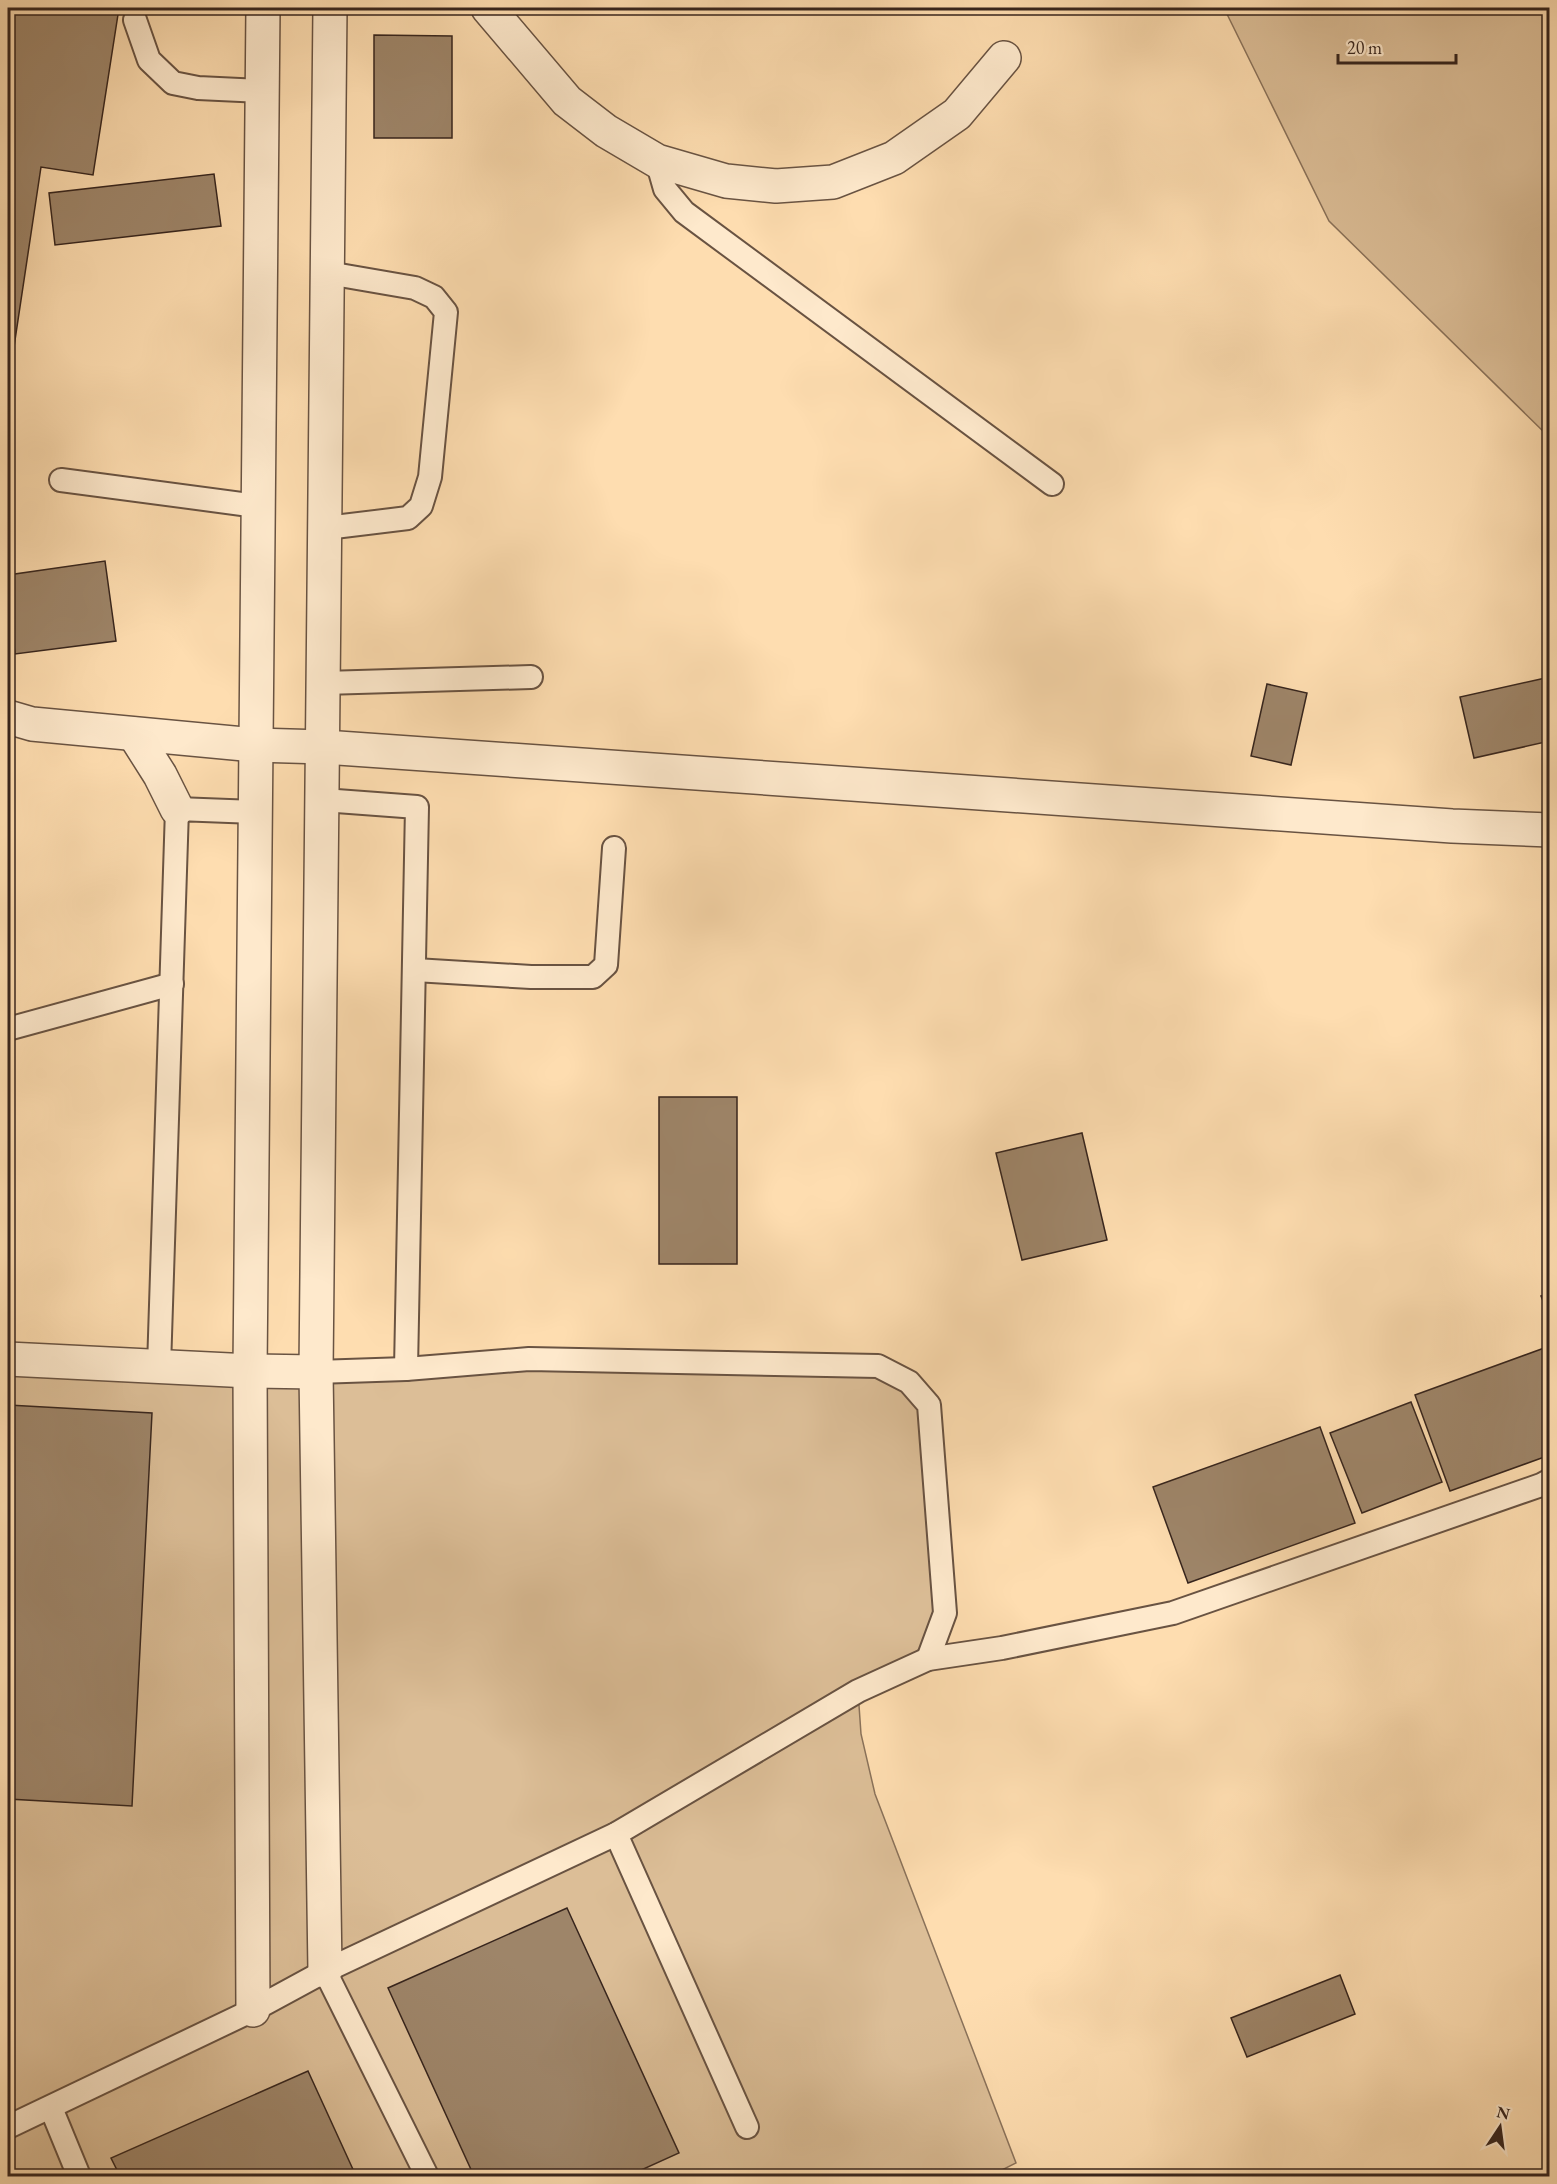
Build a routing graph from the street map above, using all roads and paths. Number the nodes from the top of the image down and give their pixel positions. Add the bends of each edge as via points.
1 (263, 8) edge
2 (330, 8) edge
3 (488, 8) edge
4 (135, 20) dead end
5 (1004, 58) dead end
6 (261, 91) junction
7 (657, 161) junction
8 (328, 273) junction
9 (61, 480) dead end
10 (1052, 484) dead end
11 (257, 507) junction
12 (326, 528) junction
13 (531, 677) dead end
14 (324, 683) junction
15 (8, 717) edge
16 (134, 734) junction
17 (255, 745) junction
18 (324, 747) junction
19 (323, 800) junction
20 (177, 809) junction
21 (255, 812) junction
22 (1550, 830) edge
23 (614, 848) dead end
24 (415, 970) junction
25 (172, 984) junction
26 (8, 1029) edge
27 (8, 1359) edge
28 (159, 1367) junction
29 (406, 1369) junction
30 (250, 1371) junction
31 (316, 1372) junction
32 (1547, 1486) edge
33 (928, 1659) junction
34 (616, 1834) junction
35 (325, 1971) junction
36 (253, 2010) junction
37 (51, 2108) junction
38 (8, 2127) edge
39 (747, 2127) dead end
40 (79, 2176) edge
41 (427, 2176) edge

1 - 6 street
2 - 8 street
3 - 7 street via 567,101 606,131
4 - 6 lane via 149,60 173,83
5 - 7 street via 957,114 894,158 832,182 776,186 726,181
6 - 11 street
7 - 10 lane via 665,189 684,212
8 - 12 street
8 - 12 lane via 415,288 434,297 446,312 430,477 421,506 408,518
9 - 11 lane
11 - 17 street
12 - 14 street
13 - 14 lane
14 - 18 street
15 - 16 street via 32,724
16 - 17 street
16 - 20 street
17 - 18 street
17 - 21 street
18 - 19 street
18 - 22 street
19 - 24 lane via 417,807
19 - 31 street
20 - 21 lane
20 - 25 lane
21 - 30 street
23 - 24 lane via 606,965 593,977
24 - 29 lane
25 - 26 lane
25 - 28 lane
27 - 28 street
28 - 30 street
29 - 31 lane
29 - 33 lane via 529,1359 878,1366 909,1382 929,1405 945,1614
30 - 31 street
30 - 36 street
31 - 35 street
32 - 33 lane via 1173,1613
33 - 34 lane via 858,1691
34 - 35 lane
34 - 39 lane
35 - 36 lane
35 - 41 lane
36 - 37 lane
37 - 38 lane
37 - 40 lane

